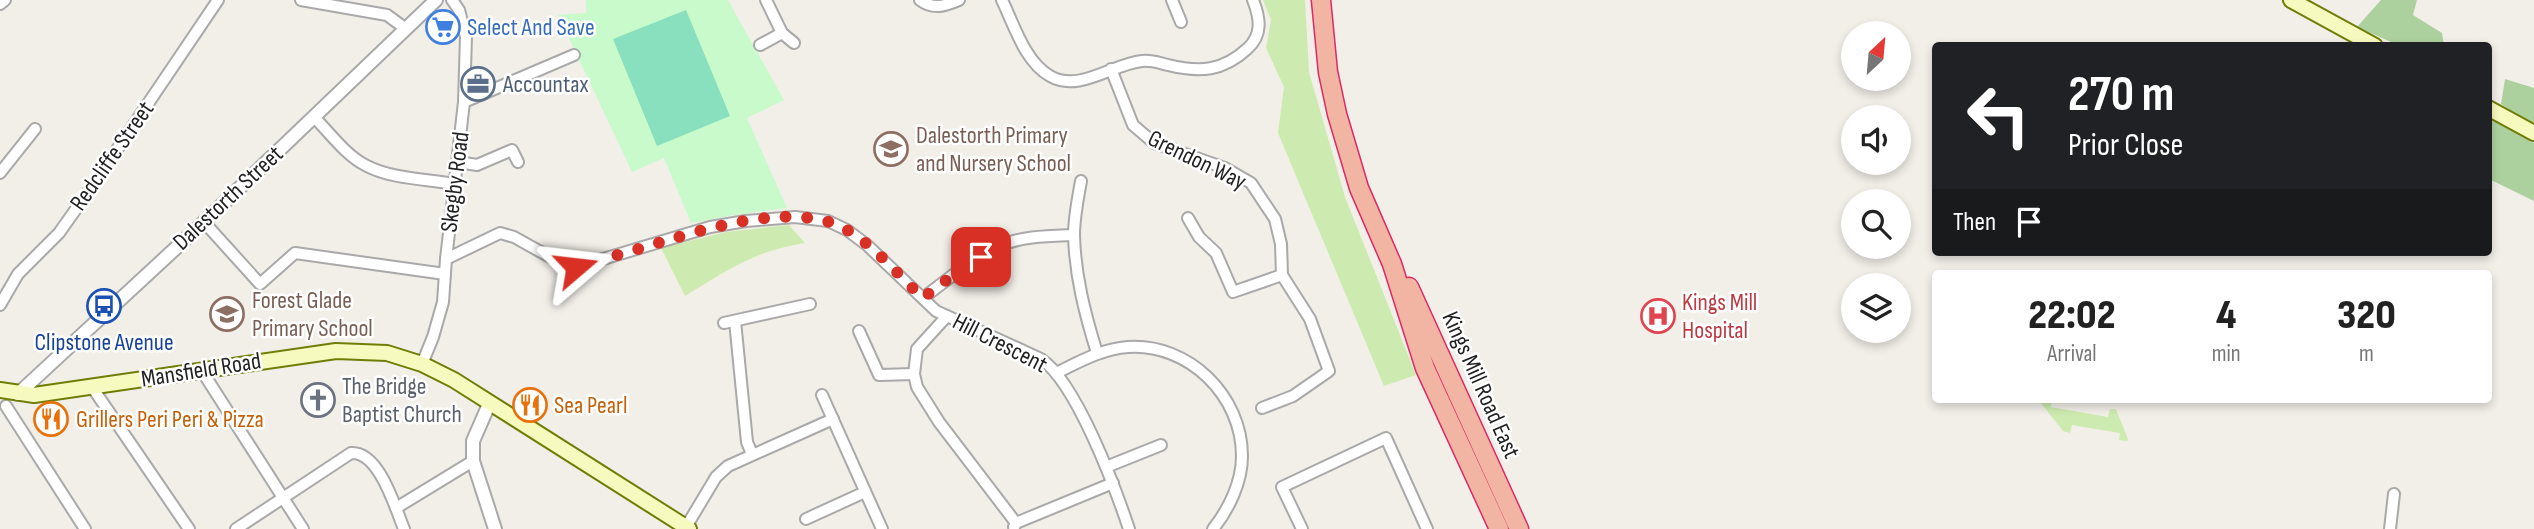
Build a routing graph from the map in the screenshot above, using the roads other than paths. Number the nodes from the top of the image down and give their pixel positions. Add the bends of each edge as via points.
1 (5, 0) edge
2 (218, 0) edge
3 (301, 0) edge
4 (436, 0) edge
5 (452, 0) edge
6 (766, 0) edge
7 (920, 0) edge
8 (959, 0) edge
9 (1002, 0) edge
10 (1172, 0) edge
11 (1253, 0) edge
12 (1321, 0) edge
13 (2291, 0) edge
14 (0, 4) edge
15 (1181, 22) dead end
16 (406, 29) junction
17 (782, 33) junction
18 (2368, 42) edge
19 (794, 43) dead end
20 (760, 45) dead end
21 (574, 55) dead end
22 (1111, 69) junction
23 (464, 102) junction
24 (2492, 110) edge
25 (314, 117) junction
26 (35, 129) dead end
27 (2534, 133) edge
28 (458, 162) junction
29 (518, 162) dead end
30 (0, 173) edge
31 (1081, 181) dead end
32 (455, 184) junction
33 (1188, 218) dead end
34 (204, 222) junction
35 (1074, 235) junction
36 (446, 259) junction
37 (1392, 264) junction
38 (445, 274) junction
39 (1282, 275) junction
40 (923, 298) junction
41 (810, 304) dead end
42 (0, 305) edge
43 (947, 316) junction
44 (736, 321) junction
45 (724, 323) dead end
46 (859, 331) dead end
47 (1097, 353) junction
48 (422, 364) junction
49 (202, 371) junction
50 (1058, 372) junction
51 (914, 374) junction
52 (92, 387) junction
53 (0, 390) edge
54 (18, 394) junction
55 (822, 395) dead end
56 (490, 402) junction
57 (3, 408) edge
58 (1262, 408) dead end
59 (833, 419) junction
60 (1161, 445) dead end
61 (752, 454) junction
62 (472, 461) junction
63 (1106, 467) junction
64 (1113, 483) junction
65 (865, 492) junction
66 (283, 497) junction
67 (2397, 501) dead end
68 (396, 508) junction
69 (806, 519) dead end
70 (1015, 526) edge
71 (688, 528) edge
72 (85, 529) edge
73 (189, 529) edge
74 (236, 529) edge
75 (303, 529) edge
76 (404, 529) edge
77 (495, 529) edge
78 (882, 529) edge
79 (1129, 529) edge
80 (1213, 529) edge
81 (1303, 529) edge
82 (1427, 529) edge
83 (1499, 529) edge
84 (1519, 529) edge
85 (2390, 529) edge

1 - 14 street
2 - 42 street, Redcliffe Street via 93,185 58,233 18,274
3 - 16 street via 387,15
4 - 16 street, Dalestorth Street
5 - 23 street, Skegby Road via 466,37
6 - 17 street
7 - 8 street via 939,7
9 - 22 street via 1033,62 1047,75 1071,82
10 - 15 street
11 - 22 street via 1260,27 1252,44 1233,62 1191,69 1140,61
12 - 37 highway, Kings Mill Road East via 1337,114 1359,188
13 - 18 main road
16 - 25 street, Dalestorth Street
17 - 19 street
17 - 20 street
21 - 23 street
22 - 39 street, Grendon Way via 1133,125 1146,138 1225,168 1251,183 1275,219
23 - 28 street, Skegby Road
24 - 27 main road
25 - 32 street via 367,166
25 - 34 street, Dalestorth Street
26 - 30 street
28 - 29 street via 477,165 512,150
28 - 32 street, Skegby Road
31 - 35 street
32 - 36 street, Skegby Road
33 - 39 street via 1220,260 1233,292
34 - 38 street via 260,284 295,253
34 - 54 street, Dalestorth Street
35 - 40 street via 1000,246
35 - 47 street via 1082,304
36 - 38 street, Skegby Road
36 - 40 street, Hill Crescent via 500,233 576,267 710,227 808,218 847,230
37 - 83 highway, Kings Mill Road East via 1425,368
37 - 84 highway, Kings Mill Road East via 1408,284
38 - 48 street, Skegby Road via 443,302
39 - 58 street, Grendon Way via 1310,319 1329,371 1293,396
40 - 43 street, Hill Crescent
41 - 44 street
43 - 50 street, Hill Crescent via 1041,359
43 - 51 street via 917,349
44 - 45 street
44 - 61 street via 747,442
46 - 51 street via 879,375
47 - 50 street
47 - 80 street via 1129,347 1162,351 1191,362 1226,400 1238,428 1242,457 1235,490
48 - 49 main road, Mansfield Road via 387,353 336,351
48 - 56 main road, Mansfield Road
49 - 52 main road, Mansfield Road
49 - 66 street
50 - 63 street, Hill Crescent
51 - 70 street via 939,422
52 - 54 main road, Mansfield Road
52 - 73 street
53 - 54 main road, Mansfield Road
54 - 57 street
55 - 59 street
56 - 62 street via 473,441
56 - 71 main road, Mansfield Road
57 - 72 street
59 - 61 street
59 - 65 street
60 - 63 street
61 - 71 street via 716,477
62 - 68 street
62 - 77 street
63 - 64 street, Hill Crescent
64 - 70 street
64 - 79 street, Hill Crescent
65 - 69 street
65 - 78 street
66 - 68 street via 359,452 372,461
66 - 74 street
66 - 75 street
67 - 85 street
68 - 76 street
81 - 82 street via 1282,487 1385,438

